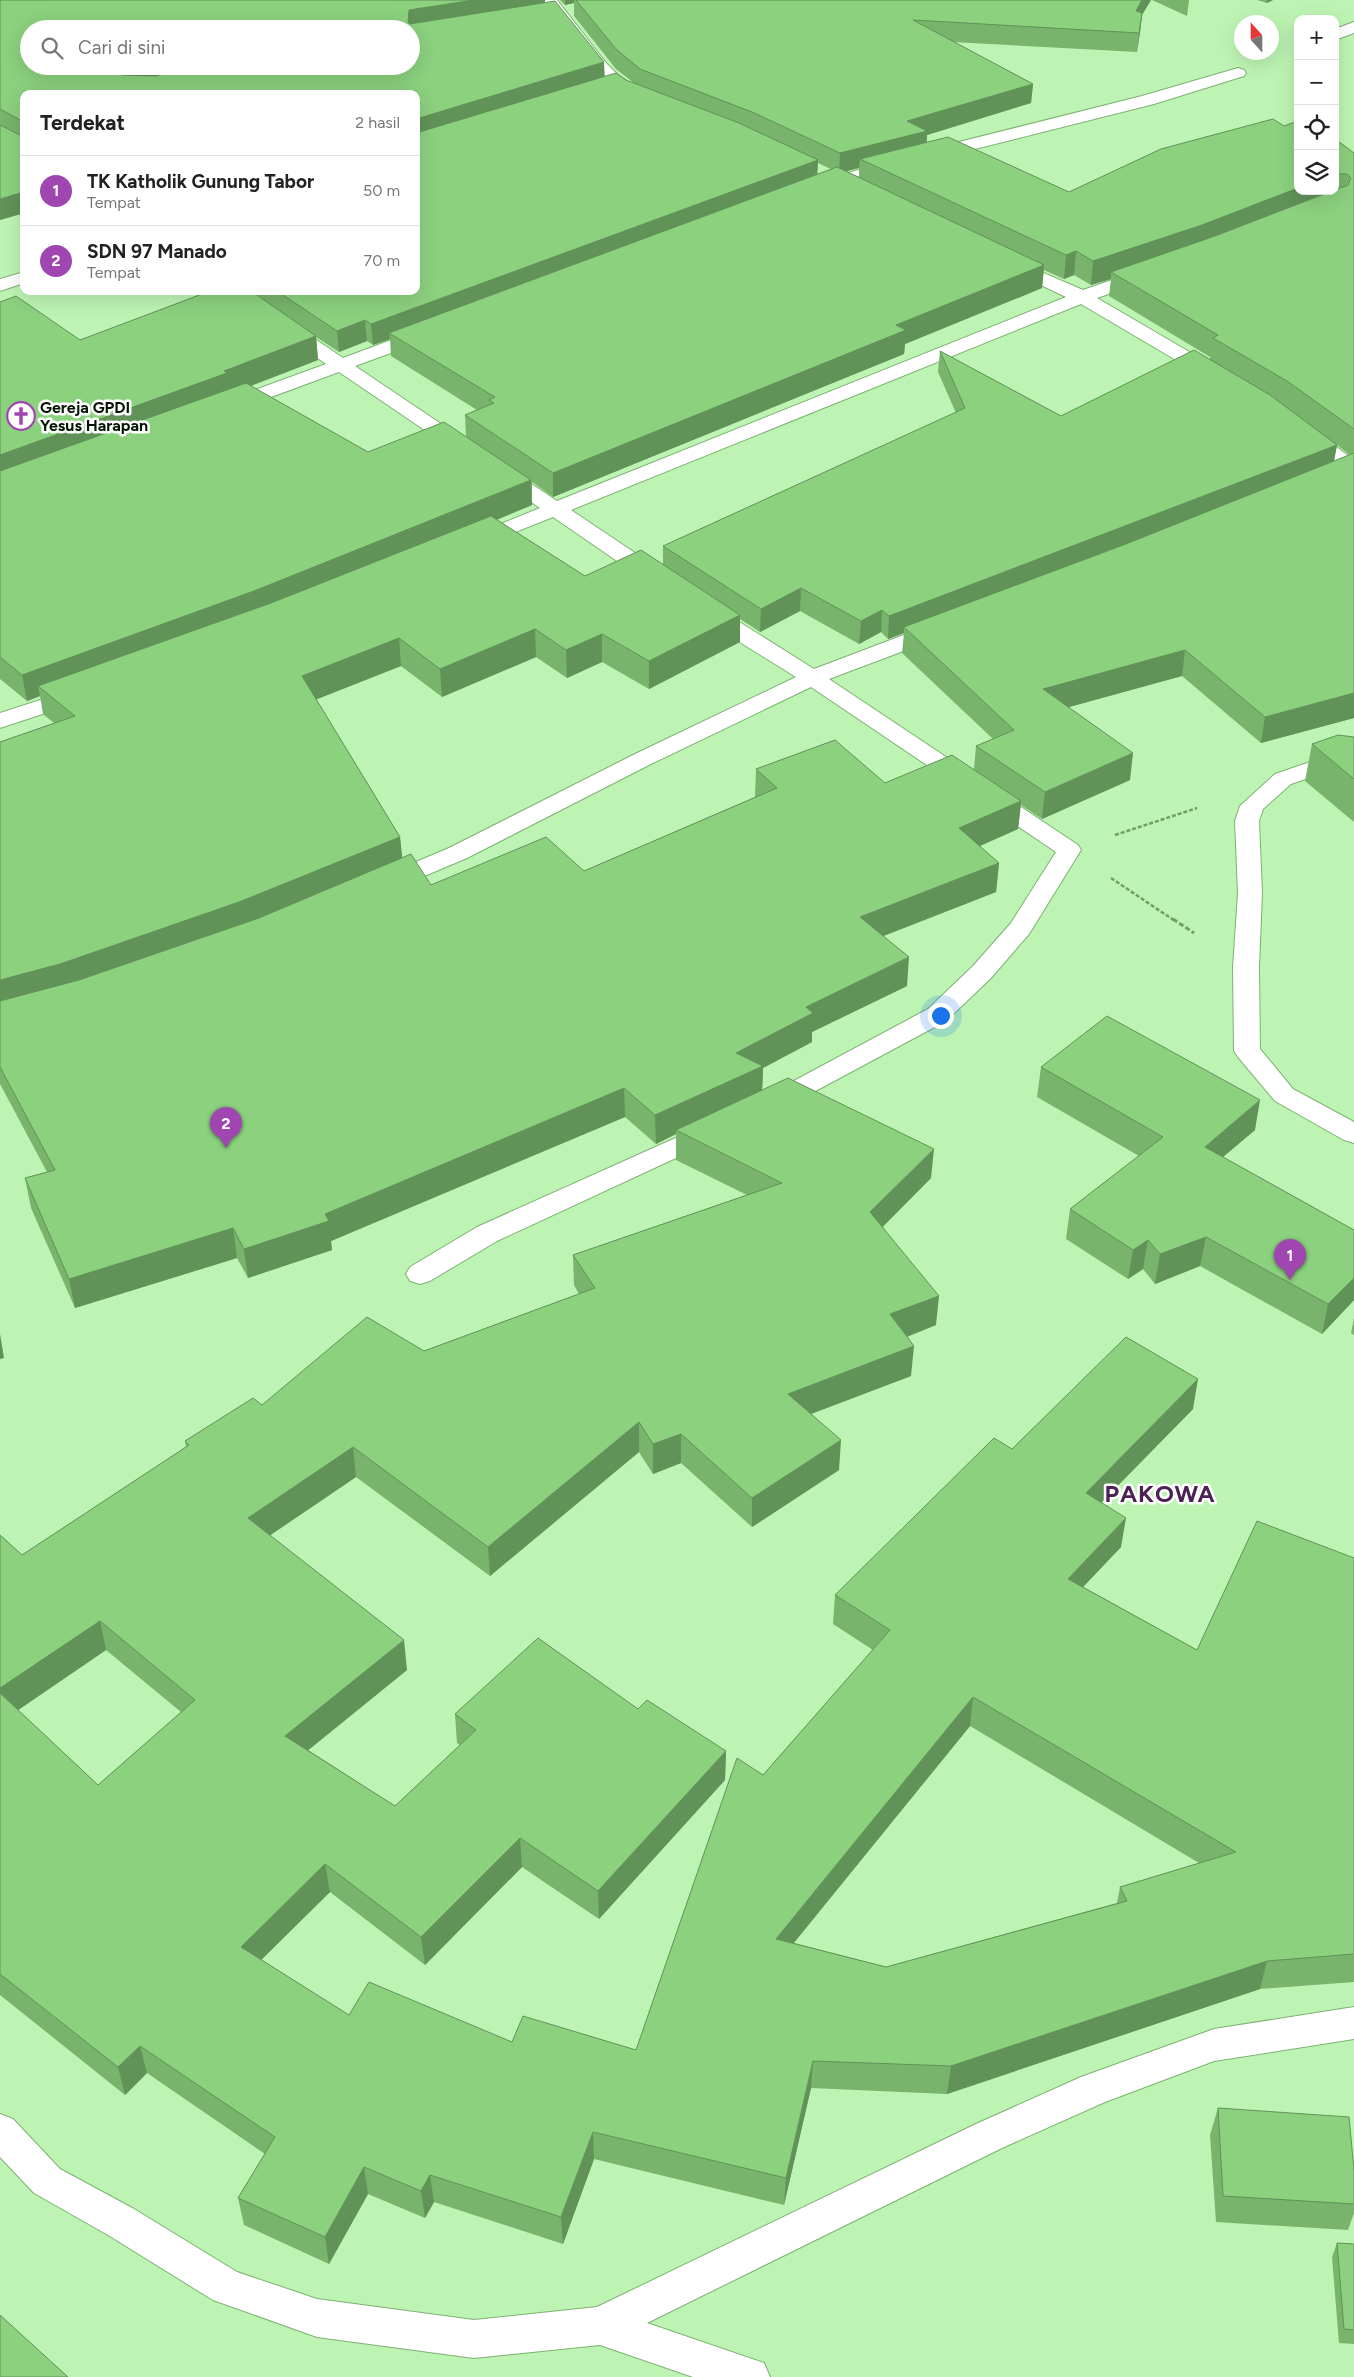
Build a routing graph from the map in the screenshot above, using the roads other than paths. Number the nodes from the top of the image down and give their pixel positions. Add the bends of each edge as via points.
1 (551, 9) edge
2 (580, 9) dead end
3 (1354, 28) edge
4 (1339, 35) edge
5 (1339, 39) edge
6 (1354, 45) edge
7 (1238, 74) dead end
8 (618, 84) junction
9 (599, 90) edge
10 (654, 102) edge
11 (811, 169) edge
12 (835, 181) junction
13 (862, 193) edge
14 (800, 195) edge
15 (994, 256) edge
16 (1162, 269) edge
17 (20, 278) edge
18 (0, 285) edge
19 (237, 295) edge
20 (1082, 297) junction
21 (443, 328) edge
22 (342, 364) junction
23 (1233, 386) edge
24 (212, 412) edge
25 (1290, 422) edge
26 (1348, 470) edge
27 (557, 509) junction
28 (457, 549) edge
29 (958, 622) edge
30 (812, 678) junction
31 (94, 688) edge
32 (0, 721) edge
33 (1354, 754) edge
34 (369, 890) edge
35 (1354, 1134) edge
36 (420, 1274) dead end
37 (1354, 2023) edge
38 (0, 2131) edge
39 (600, 2326) junction
40 (750, 2377) edge

1 - 2 street
1 - 8 street
3 - 4 street
5 - 6 street
7 - 12 street
8 - 9 street
8 - 10 street
11 - 12 street
12 - 13 street
12 - 14 street
15 - 20 street
16 - 20 street
17 - 18 street
19 - 22 street
20 - 23 street
20 - 27 street
21 - 22 street
22 - 24 street
22 - 27 street
25 - 26 street
27 - 28 street
27 - 30 street via 682,595
29 - 30 street
30 - 34 street via 458,853
30 - 36 street via 1069,850 1020,928 982,972 937,1015 737,1119 487,1234
31 - 32 street
33 - 35 street via 1283,778 1252,806 1247,821 1250,893 1246,967 1247,1051 1284,1095
37 - 39 street via 1214,2045 1094,2090 989,2136
38 - 39 street via 47,2181 227,2287 317,2318 474,2339
39 - 40 street

